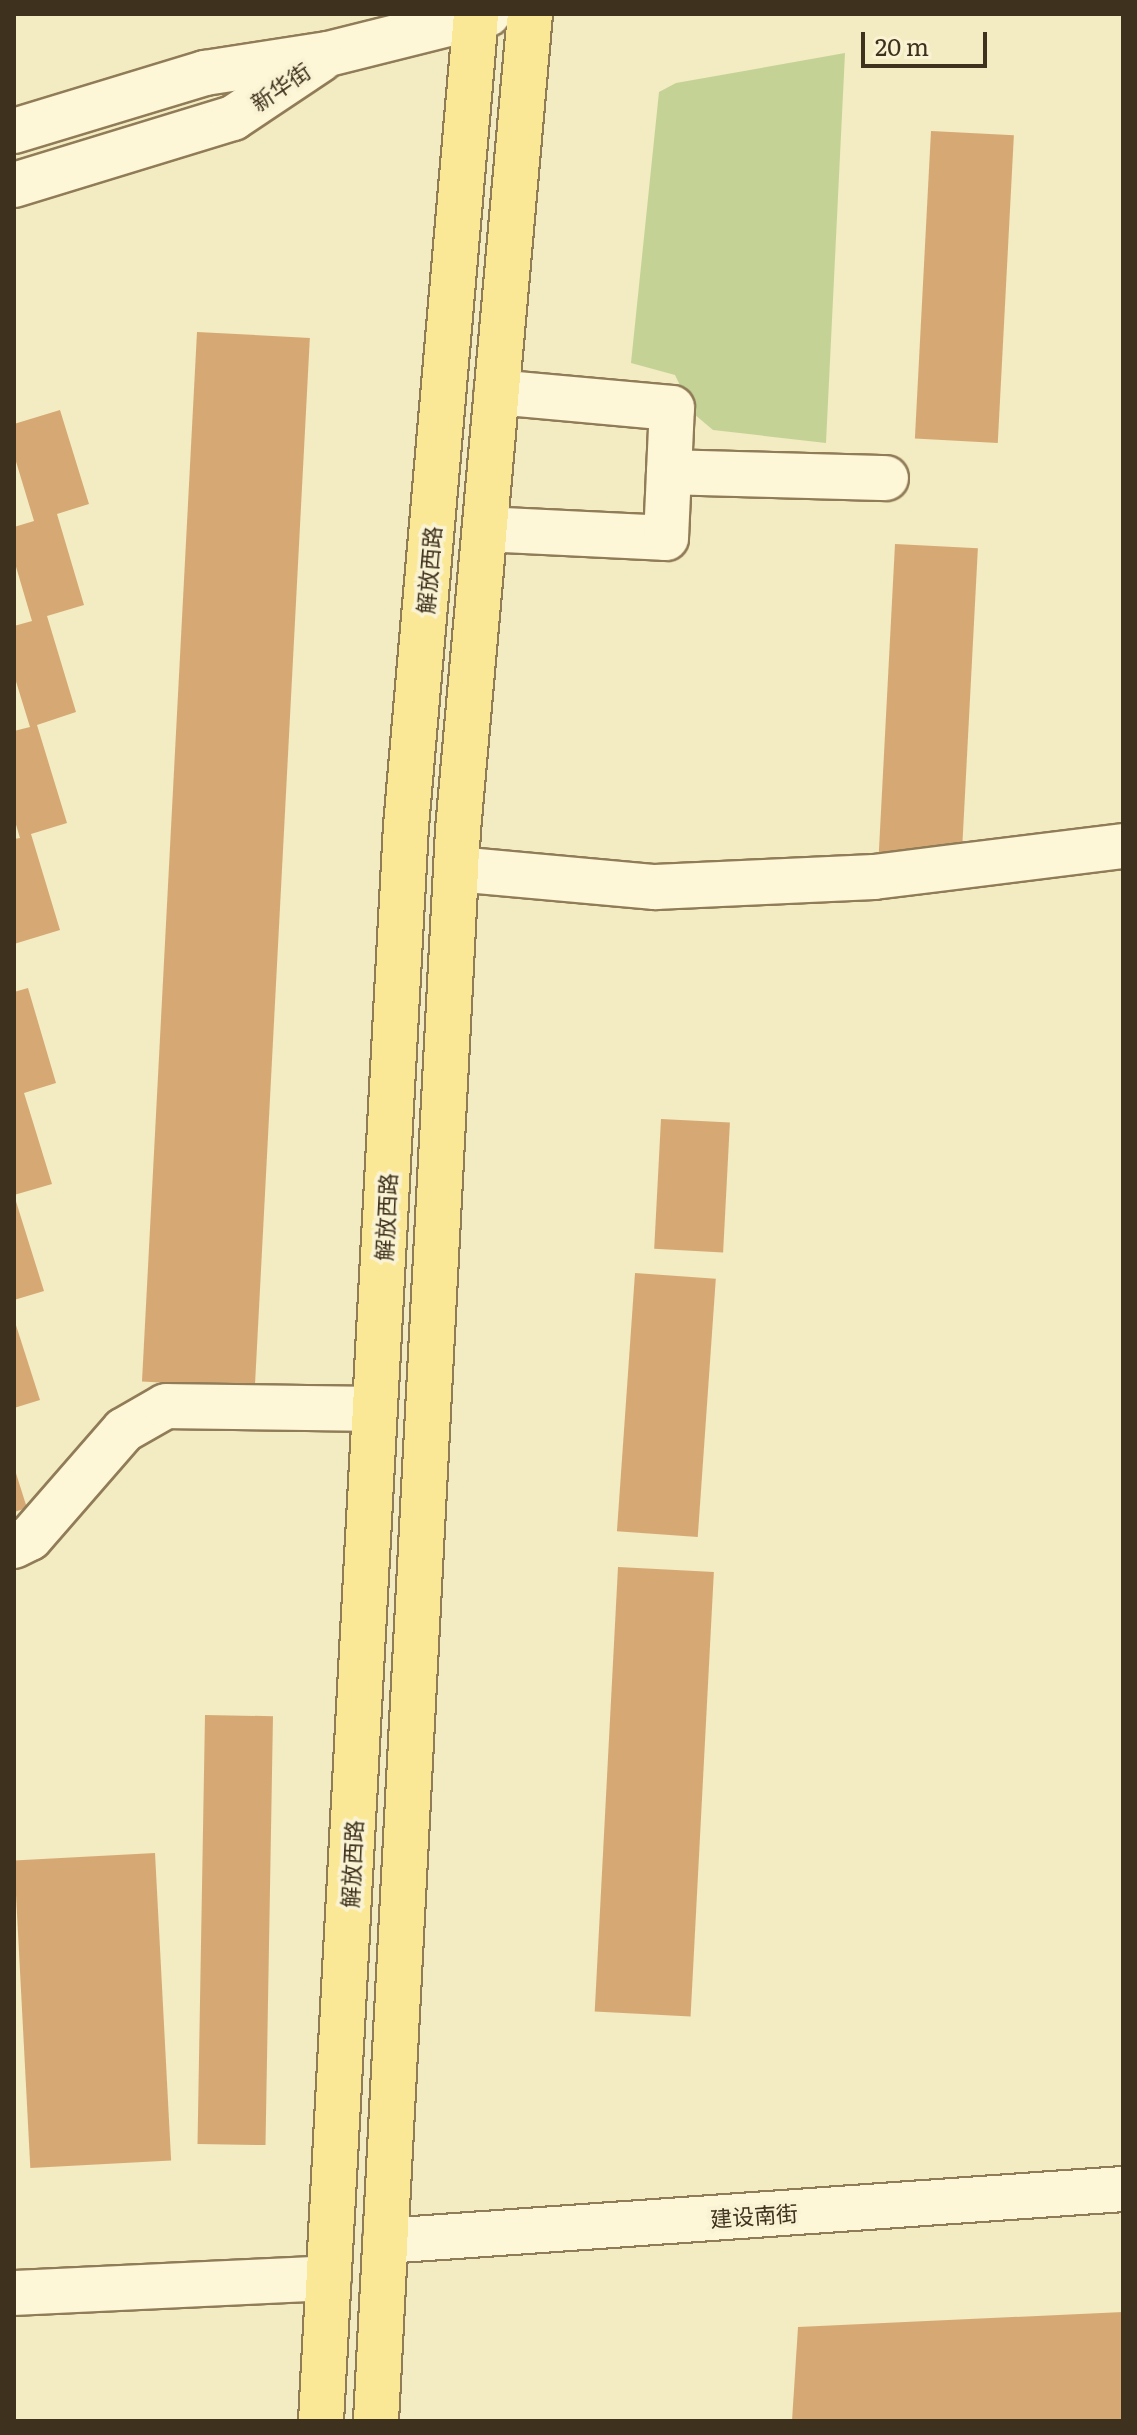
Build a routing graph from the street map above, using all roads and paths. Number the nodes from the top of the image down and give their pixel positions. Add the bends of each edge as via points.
1 (530, 14) edge
2 (480, 15) edge
3 (328, 54) junction
4 (14, 131) edge
5 (14, 185) edge
6 (497, 392) junction
7 (669, 472) junction
8 (886, 478) dead end
9 (485, 529) junction
10 (1123, 846) edge
11 (456, 869) junction
12 (375, 1409) junction
13 (14, 1546) edge
14 (1123, 2189) edge
15 (385, 2241) junction
16 (329, 2278) junction
17 (14, 2293) edge
18 (321, 2421) edge
19 (376, 2421) edge

1 - 6 main road
2 - 3 street
2 - 12 main road, 解放西路 via 406,826
3 - 4 street, 新华街 via 205,73
3 - 5 street, 新华街 via 233,118
6 - 7 street via 672,408
6 - 9 main road
7 - 8 street
7 - 9 street via 666,538
9 - 11 main road
10 - 11 street via 874,877 655,887
11 - 15 main road
12 - 13 street via 166,1406 124,1430 30,1538
12 - 16 main road, 解放西路
14 - 15 street, 建设南街
15 - 19 main road
16 - 17 street
16 - 18 main road, 解放西路

